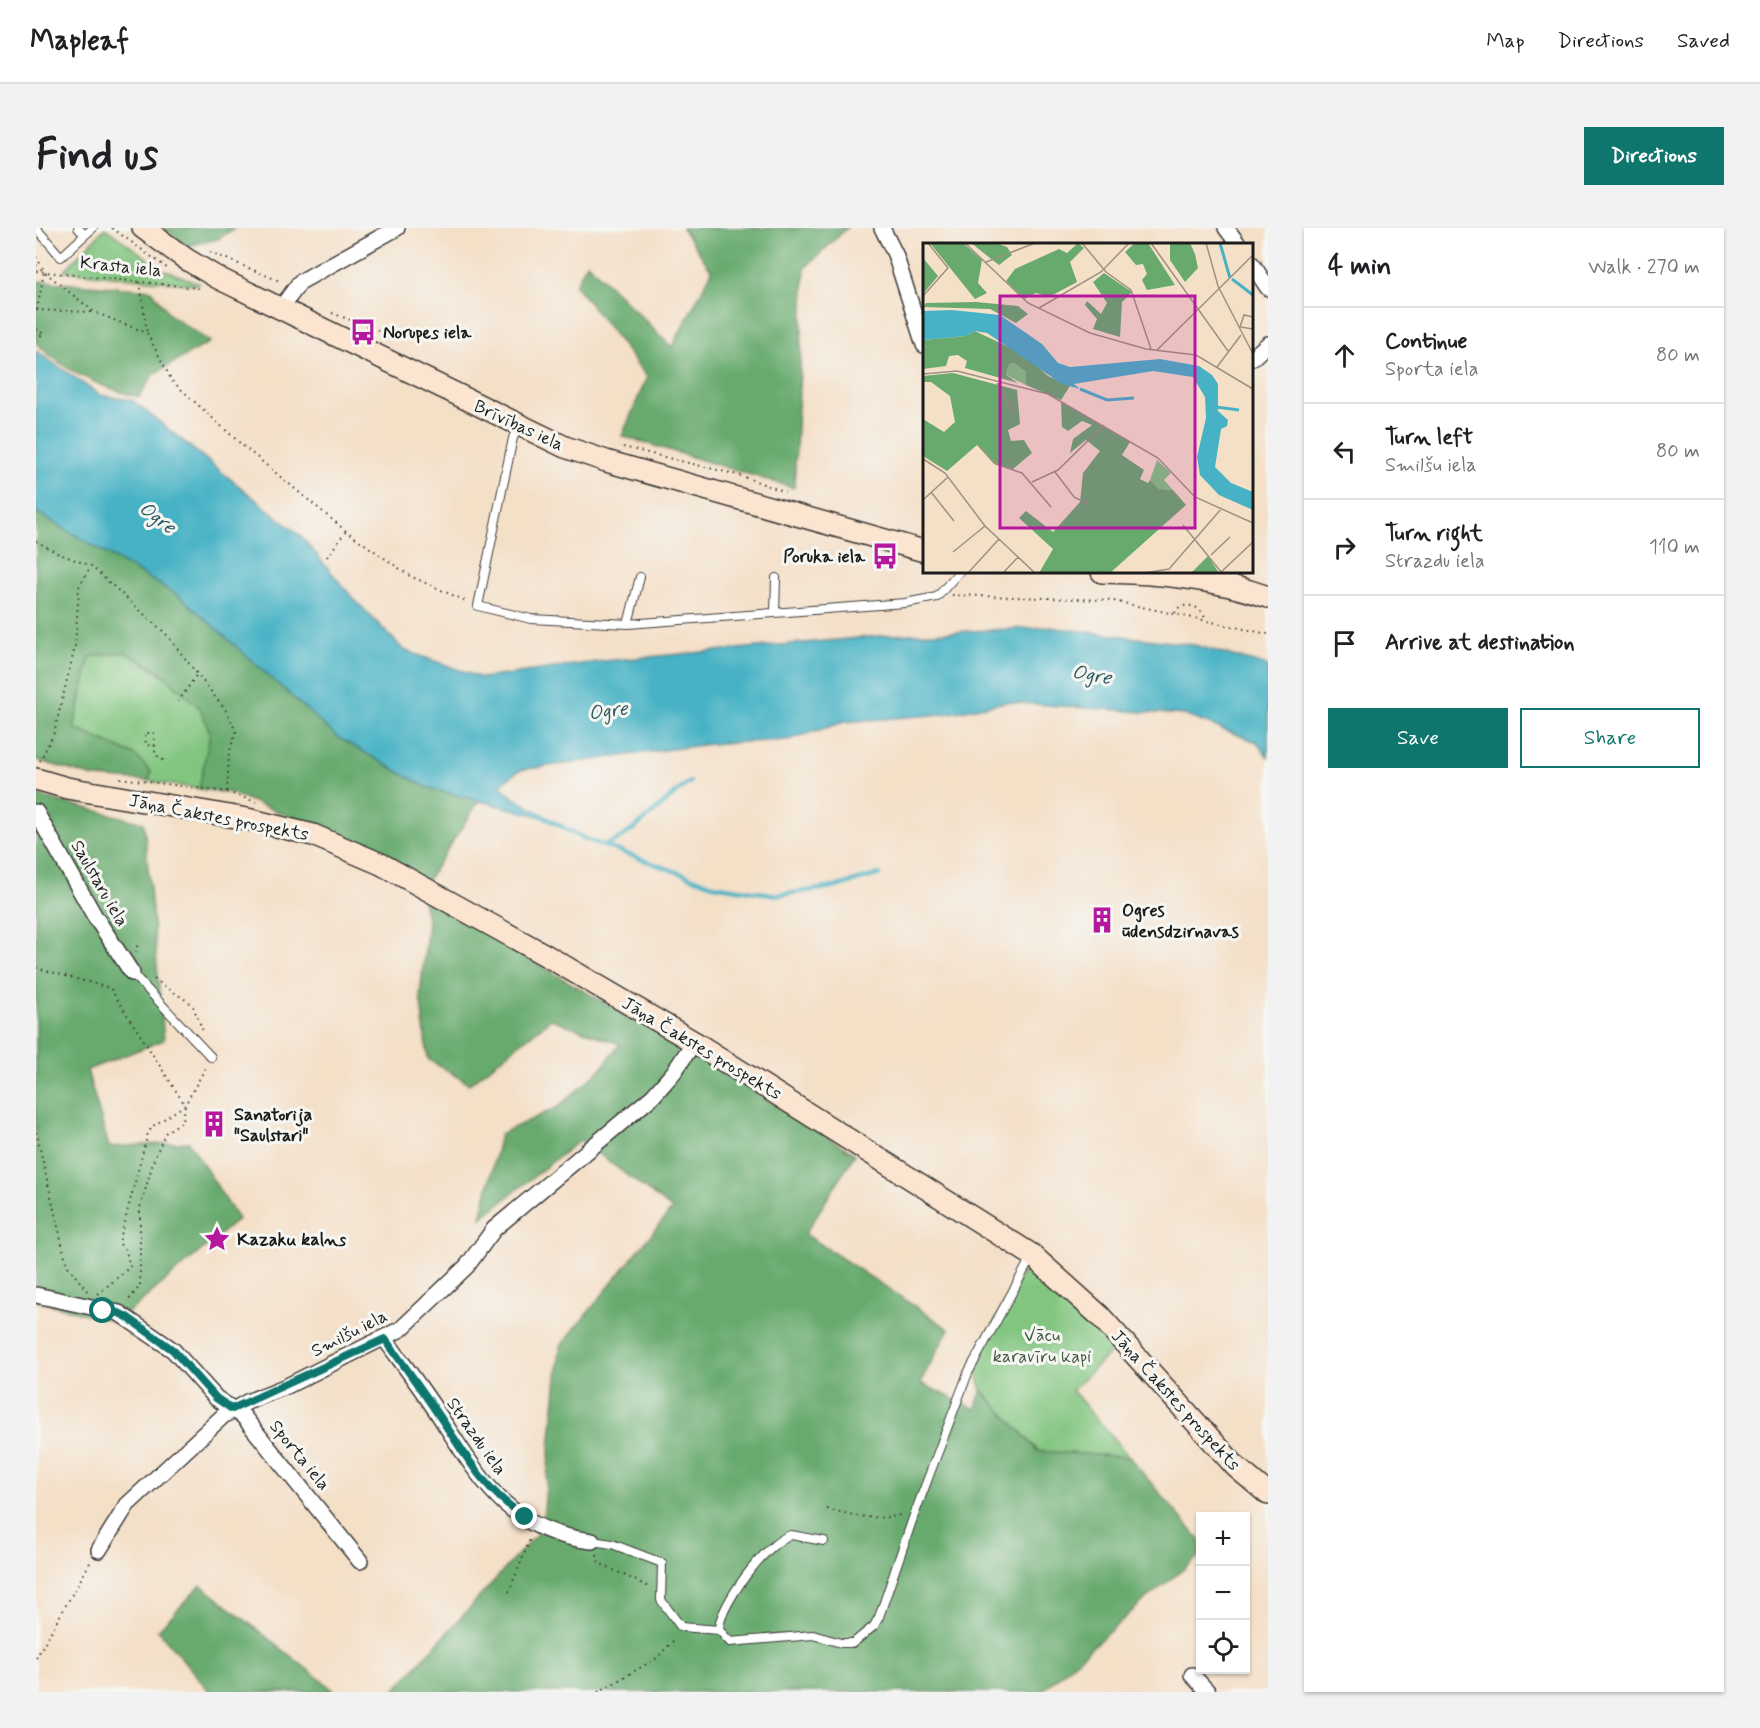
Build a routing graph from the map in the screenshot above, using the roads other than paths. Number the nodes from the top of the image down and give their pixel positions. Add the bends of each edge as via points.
1 (36, 228) edge
2 (78, 228) edge
3 (93, 228) edge
4 (143, 228) edge
5 (398, 228) edge
6 (882, 228) edge
7 (1226, 228) edge
8 (85, 236) junction
9 (1237, 243) edge
10 (1253, 267) edge
11 (1268, 288) edge
12 (281, 308) junction
13 (923, 342) edge
14 (1268, 344) edge
15 (1253, 356) edge
16 (519, 426) junction
17 (923, 551) edge
18 (958, 573) edge
19 (1134, 573) edge
20 (640, 577) dead end
21 (776, 578) dead end
22 (1268, 597) edge
23 (775, 613) junction
24 (628, 624) junction
25 (37, 767) edge
26 (36, 812) edge
27 (135, 968) joint
28 (694, 1042) junction
29 (211, 1057) road end
30 (1032, 1255) junction
31 (36, 1295) edge
32 (385, 1339) junction
33 (232, 1409) junction
34 (1268, 1494) edge
35 (592, 1541) joint
36 (824, 1541) dead end
37 (99, 1550) road end
38 (360, 1561) dead end
39 (719, 1630) junction
40 (1192, 1675) dead end
41 (1208, 1692) edge

1 - 8 lane via 61,257
2 - 8 lane
3 - 8 lane
4 - 12 street, Brīvības iela via 216,277
5 - 12 street via 300,282
6 - 13 street via 895,254
7 - 9 street
10 - 11 street
12 - 16 street, Brīvības iela
14 - 15 street
16 - 17 street, Brīvības iela via 606,461
16 - 24 lane via 513,438 478,606 531,619
18 - 23 lane via 937,597
19 - 22 street via 1165,574
20 - 24 lane
21 - 23 lane
23 - 24 lane
25 - 28 street, Jāņa Čakstes prospekts via 67,788 247,819 342,845 442,897
26 - 27 street, Saulstaru iela via 94,915
27 - 29 lane
28 - 30 street, Jāņa Čakstes prospekts
28 - 32 street, Smilšu iela via 653,1096 494,1229 467,1266 401,1329
30 - 34 street, Jāņa Čakstes prospekts via 1100,1316 1236,1467
30 - 39 lane via 973,1361 874,1626 853,1643 813,1635 730,1642
31 - 33 street, Sporta iela via 119,1313 173,1350 216,1398
32 - 33 street, Smilšu iela
32 - 35 street, Strazdu iela via 475,1473 502,1502 568,1539
33 - 37 street, Smilšu iela via 127,1505
33 - 38 street, Sporta iela via 243,1416
35 - 39 lane via 612,1544 662,1563 661,1600 681,1627
36 - 39 lane via 791,1535 772,1545 744,1579 719,1620
40 - 41 street

